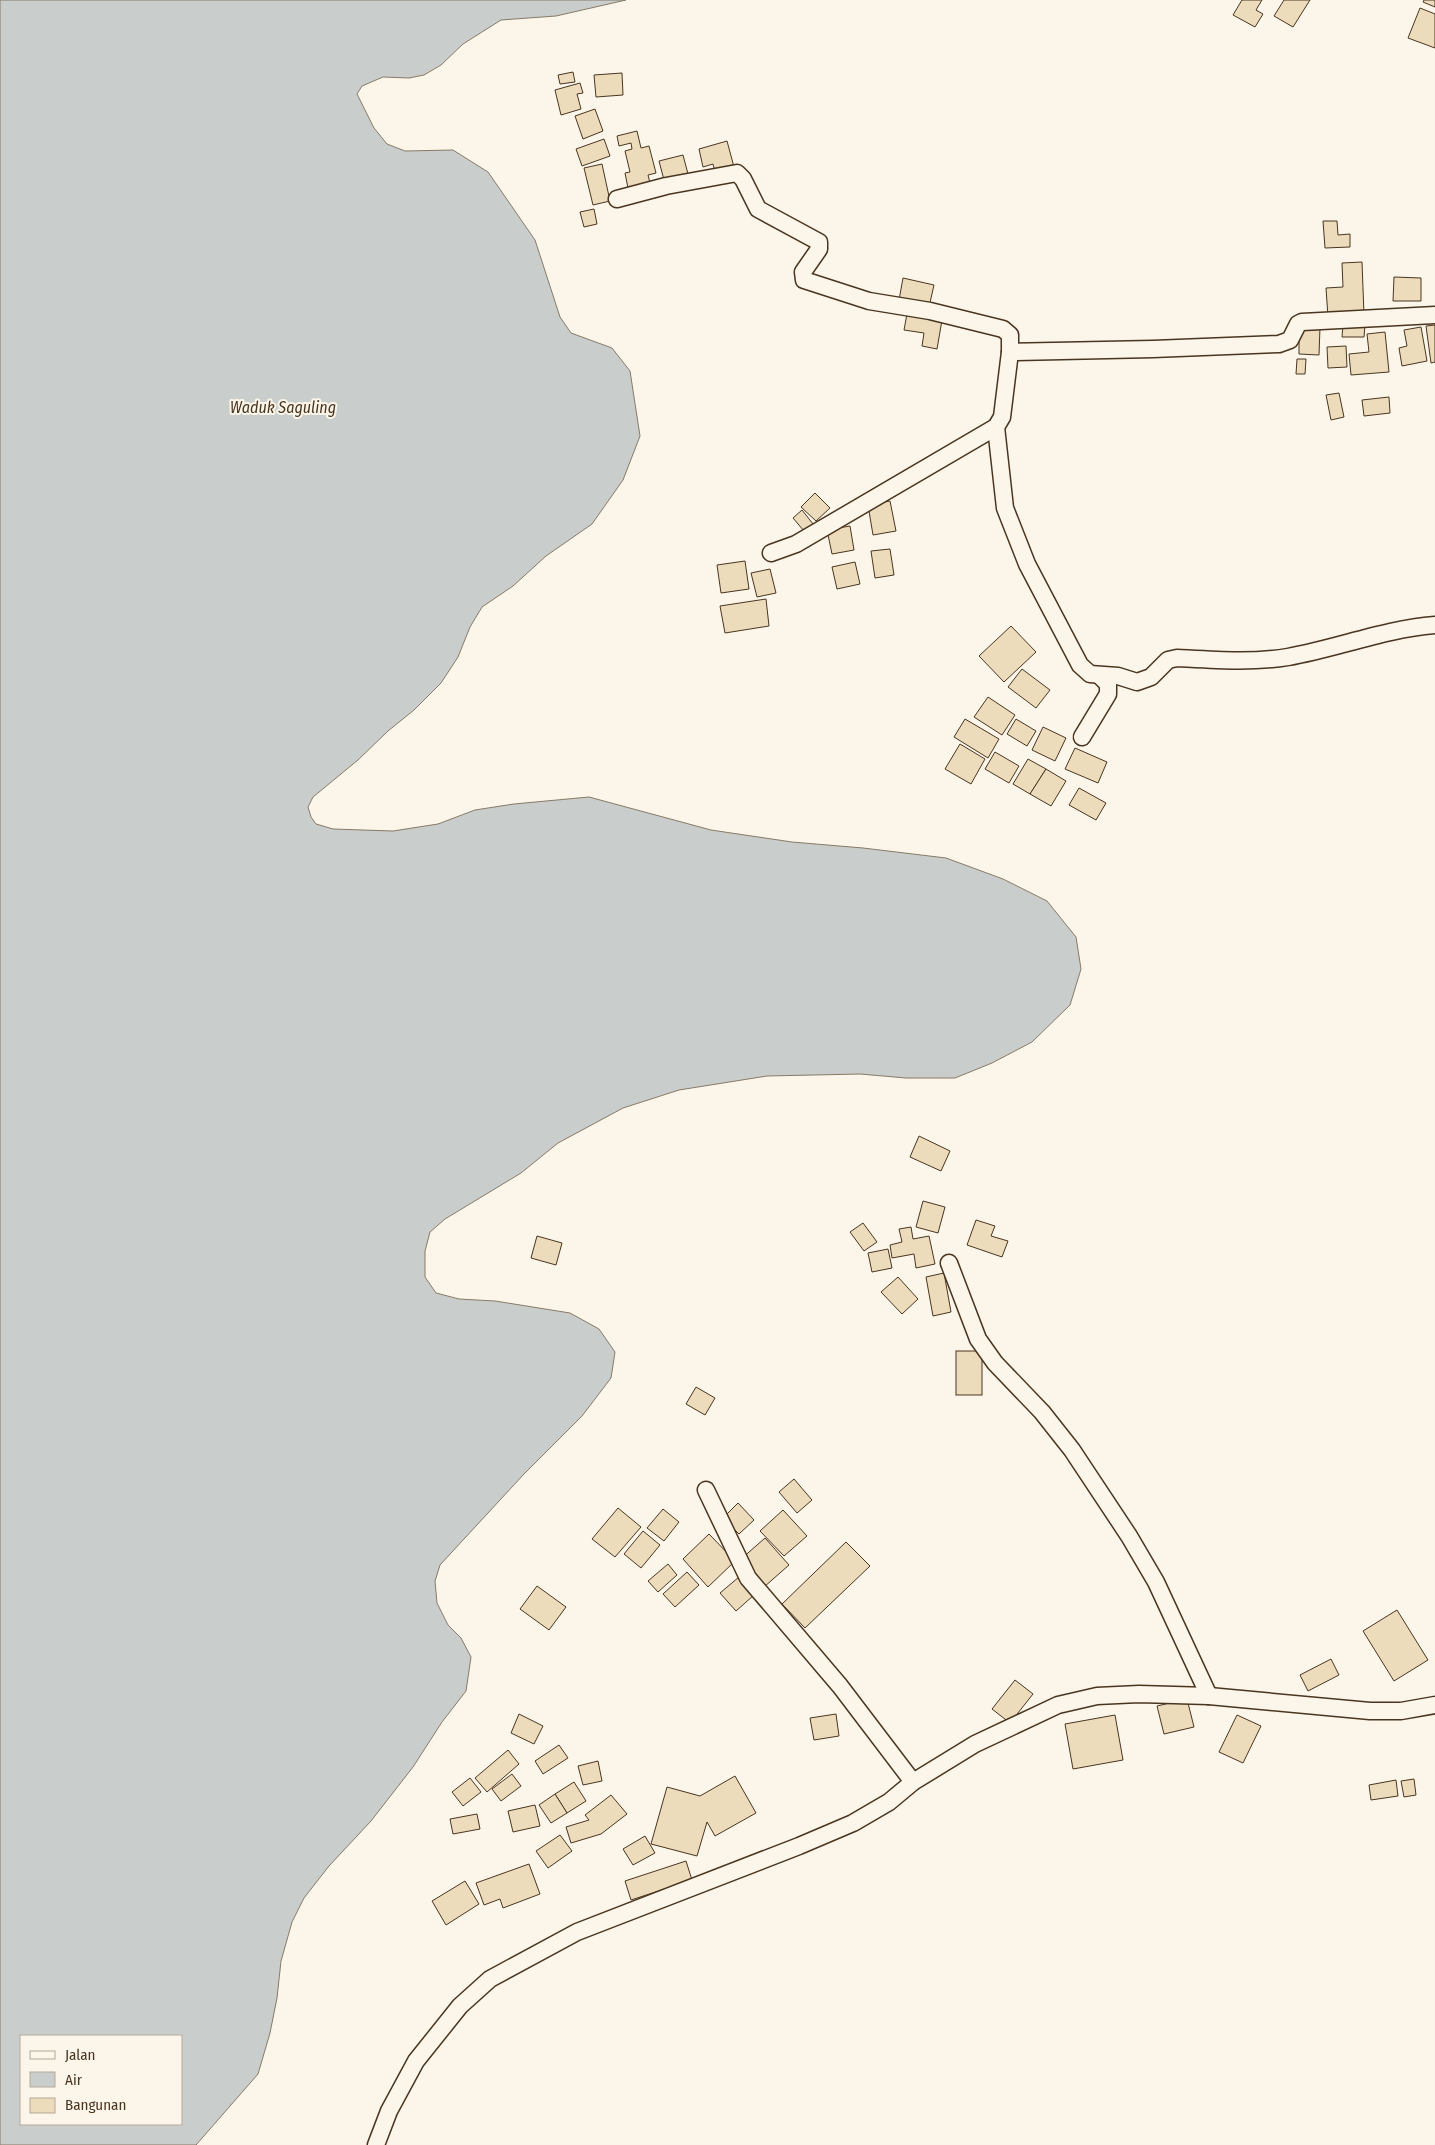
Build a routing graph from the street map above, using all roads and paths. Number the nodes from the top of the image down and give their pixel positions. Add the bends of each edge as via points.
1 (617, 199) dead end
2 (1435, 316) edge
3 (1010, 352) junction
4 (996, 427) junction
5 (770, 553) dead end
6 (1435, 625) edge
7 (1100, 676) junction
8 (1082, 737) dead end
9 (949, 1263) dead end
10 (706, 1490) dead end
11 (1209, 1696) junction
12 (1435, 1705) edge
13 (913, 1782) junction
14 (376, 2145) edge

1 - 3 street via 736,173 743,179 758,209 819,242 819,249 803,272 804,280 870,301 930,311 1003,329 1010,335
2 - 3 street via 1302,322 1290,340 1279,344
3 - 4 street via 1002,417
4 - 5 street via 796,544
4 - 7 street via 1005,508 1027,564 1080,665 1090,674
6 - 7 street via 1384,632 1267,660 1177,658 1168,660 1145,680
7 - 8 street via 1108,684 1108,694
9 - 11 street via 978,1339 995,1363 1042,1412 1072,1450 1129,1536 1156,1582
10 - 13 street via 748,1578 840,1686
11 - 12 street via 1370,1710 1401,1711
11 - 13 street via 1130,1694 1097,1696 1058,1705 974,1744
13 - 14 street via 889,1802 853,1823 577,1932 490,1979 460,2006 416,2061 389,2111

